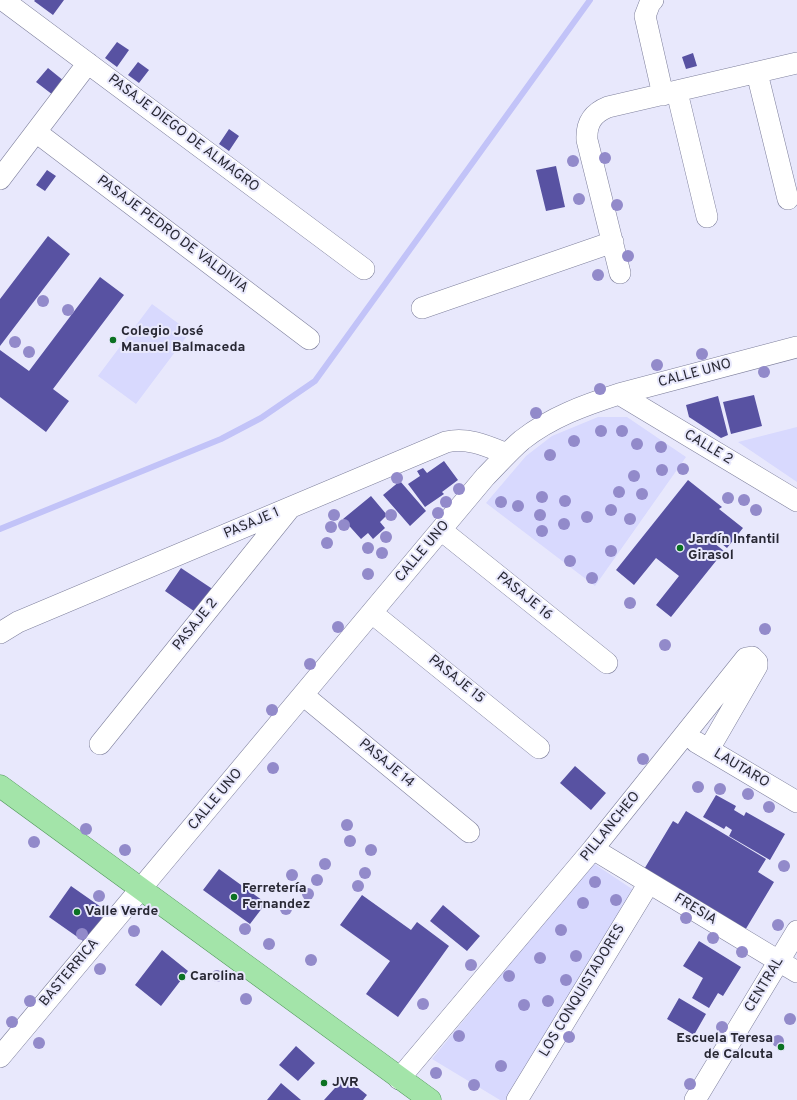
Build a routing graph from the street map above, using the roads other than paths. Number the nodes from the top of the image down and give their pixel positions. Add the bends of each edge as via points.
1 (3, 0) edge
2 (653, 0) edge
3 (88, 63) junction
4 (797, 64) edge
5 (757, 73) junction
6 (670, 93) junction
7 (36, 132) junction
8 (0, 179) edge
9 (788, 200) dead end
10 (707, 217) dead end
11 (613, 242) junction
12 (364, 269) dead end
13 (620, 273) dead end
14 (422, 308) dead end
15 (309, 339) dead end
16 (797, 348) edge
17 (619, 394) junction
18 (507, 454) junction
19 (797, 501) edge
20 (292, 507) junction
21 (441, 530) junction
22 (372, 613) junction
23 (0, 633) edge
24 (607, 663) dead end
25 (303, 695) junction
26 (686, 735) junction
27 (100, 744) dead end
28 (539, 748) dead end
29 (709, 749) junction
30 (0, 786) edge
31 (797, 802) edge
32 (469, 832) dead end
33 (593, 849) junction
34 (649, 883) junction
35 (140, 890) junction
36 (797, 931) edge
37 (779, 961) junction
38 (797, 972) edge
39 (0, 1057) edge
40 (399, 1079) junction
41 (430, 1100) edge
42 (517, 1100) edge
43 (695, 1100) edge

1 - 3 street, PASAJE DIEGO DE ALMAGRO
2 - 6 street via 645,16
3 - 7 street
3 - 12 street, PASAJE DIEGO DE ALMAGRO
4 - 5 street
5 - 6 street
5 - 9 street
6 - 10 street
6 - 11 street via 602,110 588,125 587,140
7 - 8 street
7 - 15 street, PASAJE PEDRO DE VALDIVIA
11 - 13 street
11 - 14 street
16 - 17 street, CALLE UNO
17 - 18 street, CALLE UNO via 555,419 522,440
17 - 19 street, CALLE 2
18 - 20 street, PASAJE 1 via 470,441 446,442
18 - 21 street, CALLE UNO
20 - 23 street, PASAJE 1 via 18,622
20 - 27 street, PASAJE 2
21 - 22 street, CALLE UNO
21 - 24 street, PASAJE 16
22 - 25 street, CALLE UNO
22 - 28 street, PASAJE 15
25 - 32 street, PASAJE 14
25 - 35 street, CALLE UNO
26 - 29 street, LAUTARO
26 - 29 street, PILLANCHEO via 746,658 755,659 757,666
26 - 33 street, PILLANCHEO
29 - 31 street, LAUTARO
30 - 35 main road
33 - 34 street, FRESIA
33 - 40 street, PILLANCHEO
34 - 37 street, FRESIA
34 - 42 street, LOS CONQUISTADORES
35 - 39 street, BASTERRICA
35 - 40 main road
36 - 37 street, CENTRAL
37 - 38 street, FRESIA
37 - 43 street, CENTRAL
40 - 41 main road

